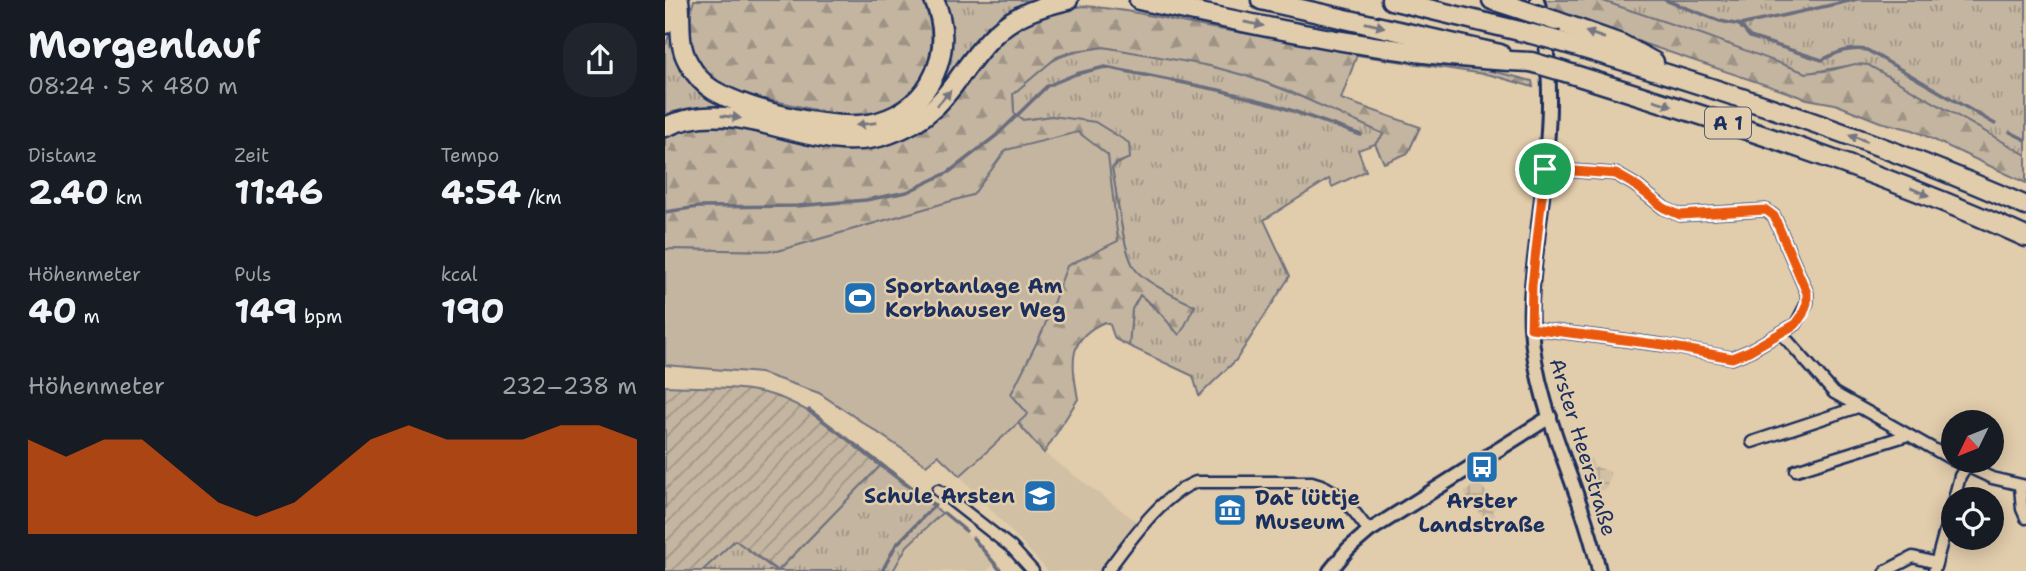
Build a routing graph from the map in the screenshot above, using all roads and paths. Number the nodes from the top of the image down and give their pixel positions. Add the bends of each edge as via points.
1 (677, 0) edge
2 (934, 0) edge
3 (1068, 0) edge
4 (1139, 0) edge
5 (1261, 0) edge
6 (1391, 0) edge
7 (1492, 0) edge
8 (1530, 5) edge
9 (665, 24) edge
10 (1531, 62) junction
11 (1675, 75) junction
12 (665, 127) edge
13 (1545, 169) junction
14 (2026, 206) edge
15 (2026, 237) edge
16 (1531, 328) junction
17 (1781, 333) junction
18 (1858, 407) junction
19 (1550, 417) junction
20 (1908, 435) junction
21 (1752, 442) dead end
22 (1941, 453) edge
23 (1796, 470) dead end
24 (1984, 473) edge
25 (2023, 486) edge
26 (938, 490) dead end
27 (2026, 518) edge
28 (1369, 531) junction
29 (1941, 545) edge
30 (1935, 567) edge
31 (1033, 571) edge
32 (1107, 571) edge
33 (1331, 571) edge
34 (1599, 571) edge
35 (1885, 571) edge

2 -> 1 highway via 943,33 941,59 933,78 918,100 900,113 854,125 781,114 711,89 699,78 682,47
1 - 9 highway
12 -> 3 highway via 711,115 846,140 887,135 936,108 996,33 1018,17
4 -> 10 highway via 1414,53
5 -> 10 highway, A 1
6 - 11 highway, A 1, bridge
7 - 8 highway
11 -> 8 highway, bridge via 1621,44 1556,21
8 - 13 street, Arster Heerstraße via 1546,49
10 -> 15 highway, A 1, bridge via 1782,140
14 -> 11 highway, A 1 via 1922,162
13 - 16 street, Arster Heerstraße
13 - 17 street via 1616,174 1680,215 1766,210 1774,216 1807,293 1803,314
16 - 17 street via 1732,358
16 - 19 street, Arster Heerstraße
17 - 18 street via 1833,393
18 - 20 street
18 - 21 street
19 - 28 street
19 - 34 street, Arster Heerstraße via 1584,511
20 - 22 street
20 - 23 street
24 - 25 street
25 - 27 street
26 - 31 street via 1012,548
28 - 32 street via 1342,498 1324,485 1196,482 1167,499
28 - 33 street
29 - 30 street
30 - 35 street via 1913,557

